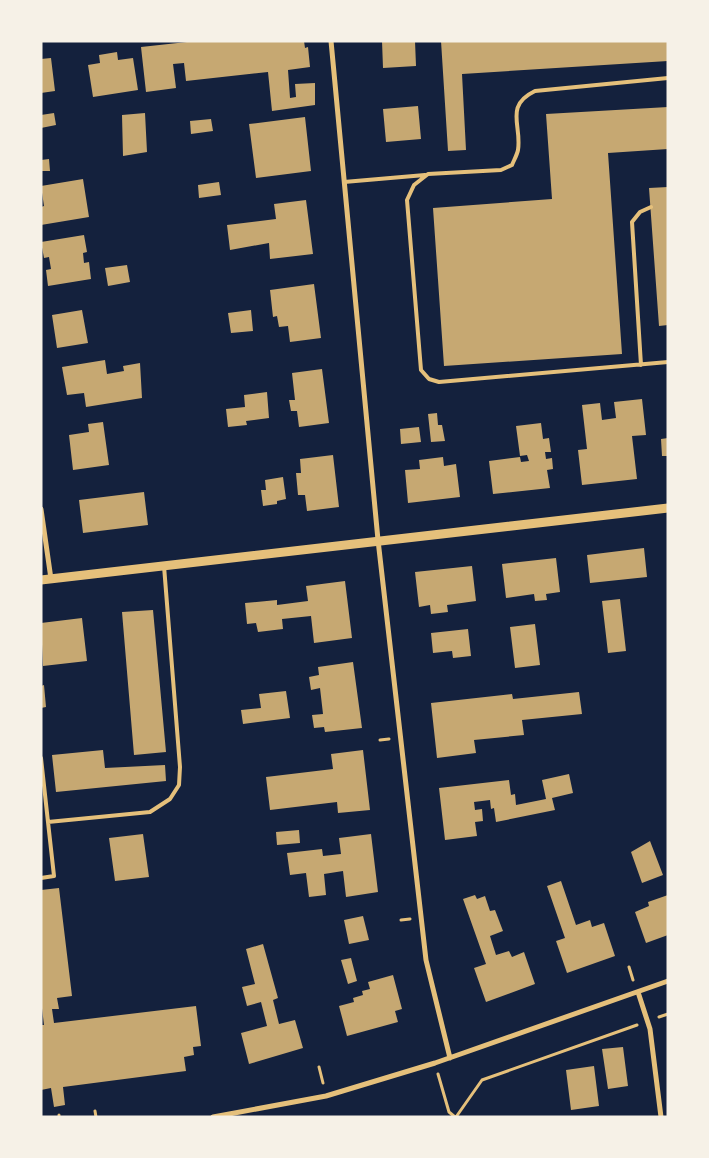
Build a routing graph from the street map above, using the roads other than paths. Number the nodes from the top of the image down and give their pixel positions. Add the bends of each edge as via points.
1 (331, 41) edge
2 (668, 78) edge
3 (428, 174) junction
4 (344, 182) junction
5 (651, 207) dead end
6 (668, 362) edge
7 (641, 366) junction
8 (668, 508) edge
9 (41, 509) edge
10 (378, 540) junction
11 (164, 566) junction
12 (51, 579) junction
13 (41, 580) edge
14 (41, 758) edge
15 (48, 822) junction
16 (41, 878) edge
17 (668, 981) edge
18 (638, 992) junction
19 (450, 1058) junction
20 (214, 1117) edge
21 (661, 1117) edge

1 - 4 street
2 - 3 lane via 535,91 523,96 516,110 518,150 512,165 501,170
3 - 4 lane
3 - 7 lane via 414,184 407,200 421,370 429,379 439,382
4 - 10 street
5 - 7 lane via 640,212 632,222
6 - 7 lane
8 - 10 street
9 - 12 street
10 - 11 street
10 - 19 street via 426,960
11 - 12 street
11 - 15 lane via 179,785 170,799 150,812
12 - 13 street
14 - 15 lane
15 - 16 lane via 54,876
17 - 18 street
18 - 19 street
18 - 21 street via 648,1021
19 - 20 street via 326,1096

